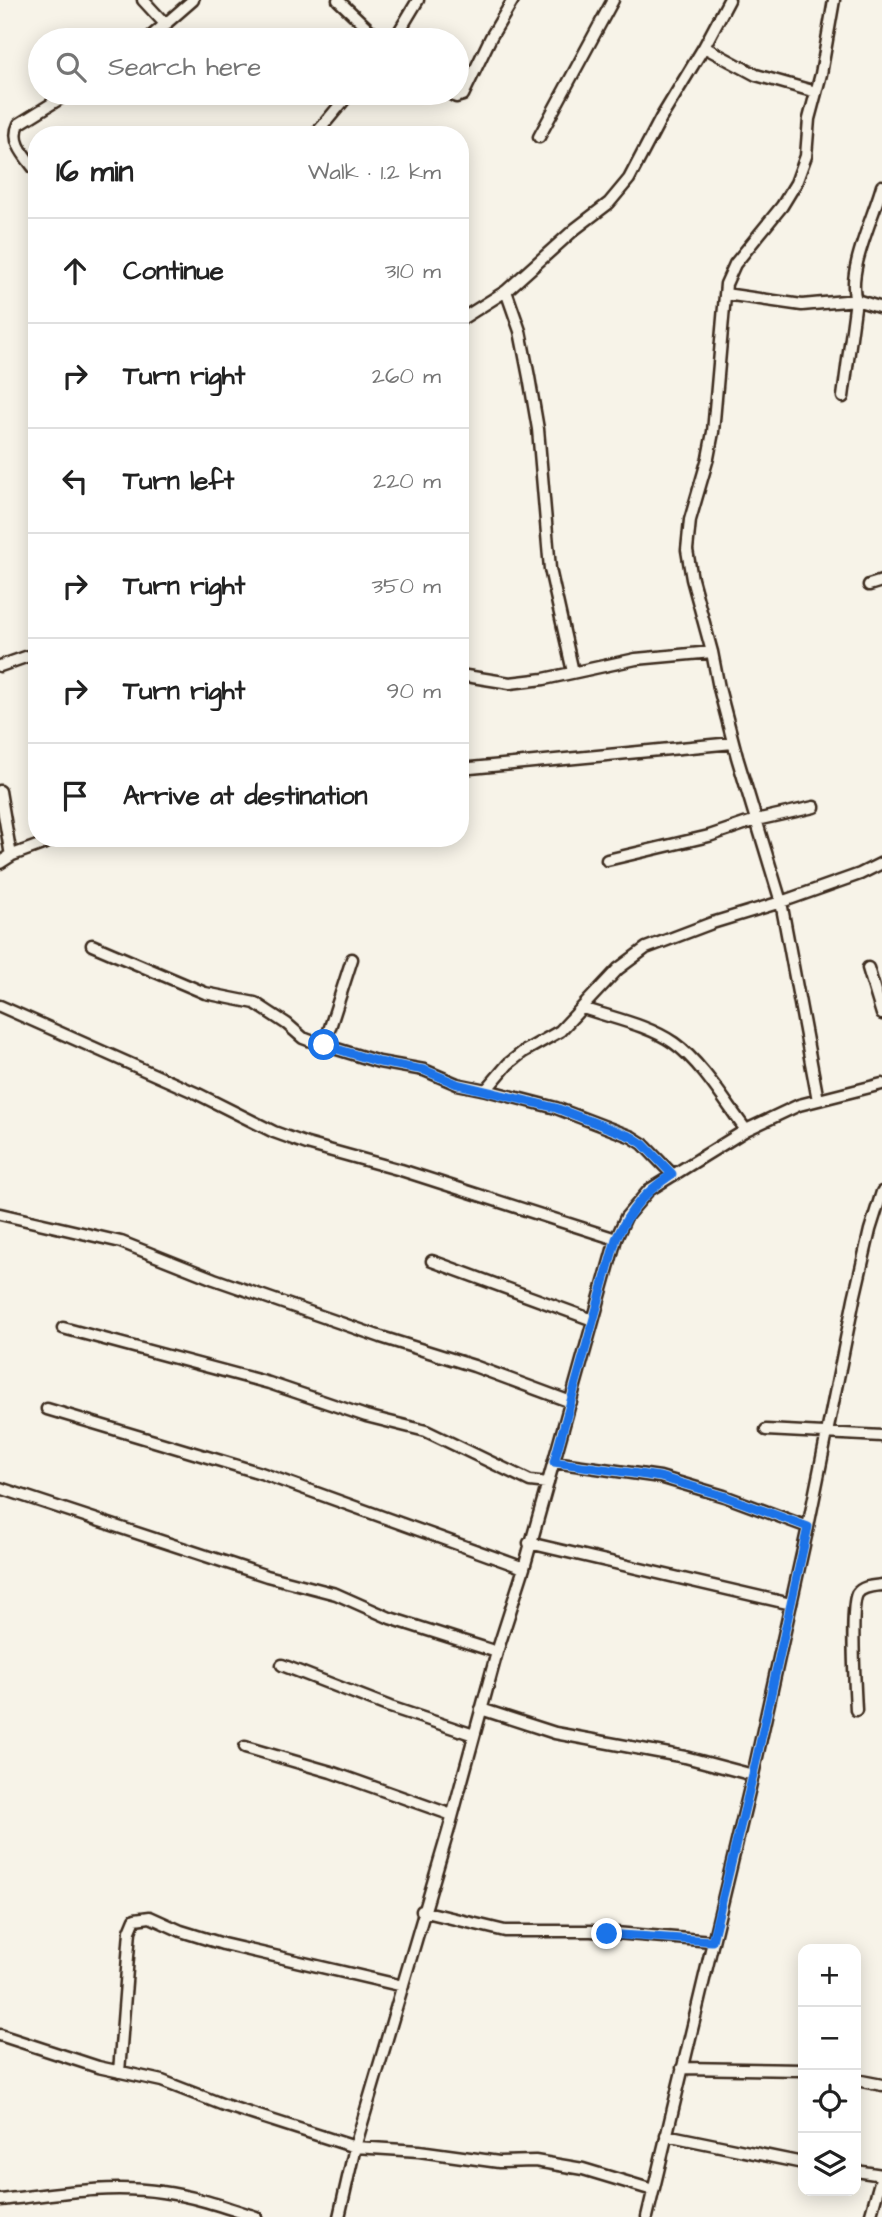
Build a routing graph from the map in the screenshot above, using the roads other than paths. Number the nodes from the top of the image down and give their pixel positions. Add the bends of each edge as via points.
1 (143, 0) edge
2 (193, 0) edge
3 (338, 0) edge
4 (418, 0) edge
5 (513, 0) edge
6 (613, 0) edge
7 (729, 0) edge
8 (834, 0) edge
9 (166, 25) junction
10 (162, 28) edge
11 (367, 28) edge
12 (401, 28) edge
13 (704, 47) junction
14 (469, 83) edge
15 (816, 92) junction
16 (50, 105) edge
17 (340, 105) edge
18 (322, 126) edge
19 (539, 137) dead end
20 (28, 159) edge
21 (882, 186) edge
22 (506, 290) junction
23 (725, 293) junction
24 (856, 300) junction
25 (882, 308) edge
26 (469, 314) edge
27 (843, 397) dead end
28 (882, 581) edge
29 (869, 585) dead end
30 (712, 652) junction
31 (28, 656) edge
32 (0, 666) edge
33 (573, 672) junction
34 (469, 676) edge
35 (733, 743) junction
36 (469, 768) edge
37 (0, 791) edge
38 (814, 807) dead end
39 (36, 847) edge
40 (607, 860) dead end
41 (0, 861) edge
42 (882, 863) edge
43 (781, 902) junction
44 (92, 945) dead end
45 (352, 959) dead end
46 (868, 968) dead end
47 (0, 1006) edge
48 (583, 1008) junction
49 (882, 1014) edge
50 (324, 1045) junction
51 (882, 1084) edge
52 (486, 1090) junction
53 (818, 1100) junction
54 (746, 1130) junction
55 (672, 1174) junction
56 (882, 1192) edge
57 (0, 1214) edge
58 (616, 1239) junction
59 (432, 1261) dead end
60 (593, 1320) junction
61 (62, 1328) dead end
62 (571, 1402) junction
63 (47, 1409) dead end
64 (766, 1430) dead end
65 (828, 1433) junction
66 (882, 1436) edge
67 (554, 1462) junction
68 (548, 1483) junction
69 (0, 1488) edge
70 (808, 1527) junction
71 (529, 1543) junction
72 (524, 1568) junction
73 (882, 1585) edge
74 (791, 1604) junction
75 (497, 1652) junction
76 (282, 1665) dead end
77 (481, 1709) junction
78 (856, 1710) dead end
79 (474, 1735) junction
80 (245, 1747) dead end
81 (753, 1775) junction
82 (452, 1815) junction
83 (422, 1911) dead end
84 (712, 1941) junction
85 (403, 1986) junction
86 (0, 2035) edge
87 (682, 2068) junction
88 (798, 2070) edge
89 (119, 2072) junction
90 (861, 2081) edge
91 (882, 2085) edge
92 (666, 2136) junction
93 (355, 2147) junction
94 (798, 2162) edge
95 (861, 2172) edge
96 (882, 2175) edge
97 (653, 2190) junction
98 (0, 2200) edge
99 (256, 2217) edge
100 (339, 2217) edge
101 (648, 2217) edge
102 (870, 2217) edge

1 - 9 street
2 - 9 street
3 - 11 street
4 - 12 street
5 - 14 street
6 - 19 street
7 - 13 street
8 - 15 street
9 - 10 street
13 - 15 street via 756,75
13 - 22 street via 629,179 609,203
15 - 23 street via 806,156 796,183 735,264
16 - 20 street via 19,124 15,132
17 - 18 street
21 - 24 street via 856,266
22 - 26 street
22 - 33 street via 529,377 550,569
23 - 24 street via 802,305
23 - 30 street via 713,432 690,520 687,550
24 - 25 street
24 - 27 street
28 - 29 street
30 - 33 street via 636,659
30 - 35 street
31 - 32 street
33 - 34 street via 510,683
35 - 36 street
35 - 43 street
37 - 41 street via 11,856
38 - 40 street
39 - 41 street
42 - 43 street
43 - 48 street via 646,948 618,969
43 - 53 street
44 - 50 street via 205,993 255,1003 303,1038
45 - 50 street
46 - 49 street
47 - 58 street via 274,1132
48 - 52 street via 560,1031 508,1064
48 - 54 street via 672,1042 691,1057
50 - 52 street
51 - 53 street
52 - 55 street via 556,1108 632,1137
53 - 54 street via 780,1112
54 - 55 street
55 - 58 street via 638,1202
56 - 65 street via 854,1299
57 - 62 street via 121,1242 214,1279
58 - 60 street
59 - 60 street
60 - 62 street
61 - 68 street via 426,1431 530,1481
62 - 67 street
63 - 72 street via 261,1473
64 - 65 street
65 - 66 street
65 - 70 street
67 - 68 street
67 - 70 street via 660,1477
68 - 71 street
69 - 75 street via 267,1576 336,1594 390,1618
70 - 74 street
71 - 72 street
71 - 74 street
72 - 75 street
73 - 78 street via 869,1586 856,1596
74 - 81 street
75 - 77 street
76 - 79 street
77 - 79 street
77 - 81 street via 555,1733
79 - 82 street
80 - 82 street
81 - 84 street
82 - 85 street
83 - 84 street via 505,1931 591,1931
84 - 87 street
85 - 89 street via 223,1944 150,1917 135,1919 130,1931
85 - 93 street
86 - 89 street
87 - 88 street
87 - 92 street
89 - 93 street via 162,2081
90 - 91 street
92 - 94 street
92 - 97 street
93 - 97 street via 499,2162 535,2161 583,2169
93 - 100 street
95 - 96 street
96 - 102 street
97 - 101 street
98 - 99 street via 135,2189 181,2195

